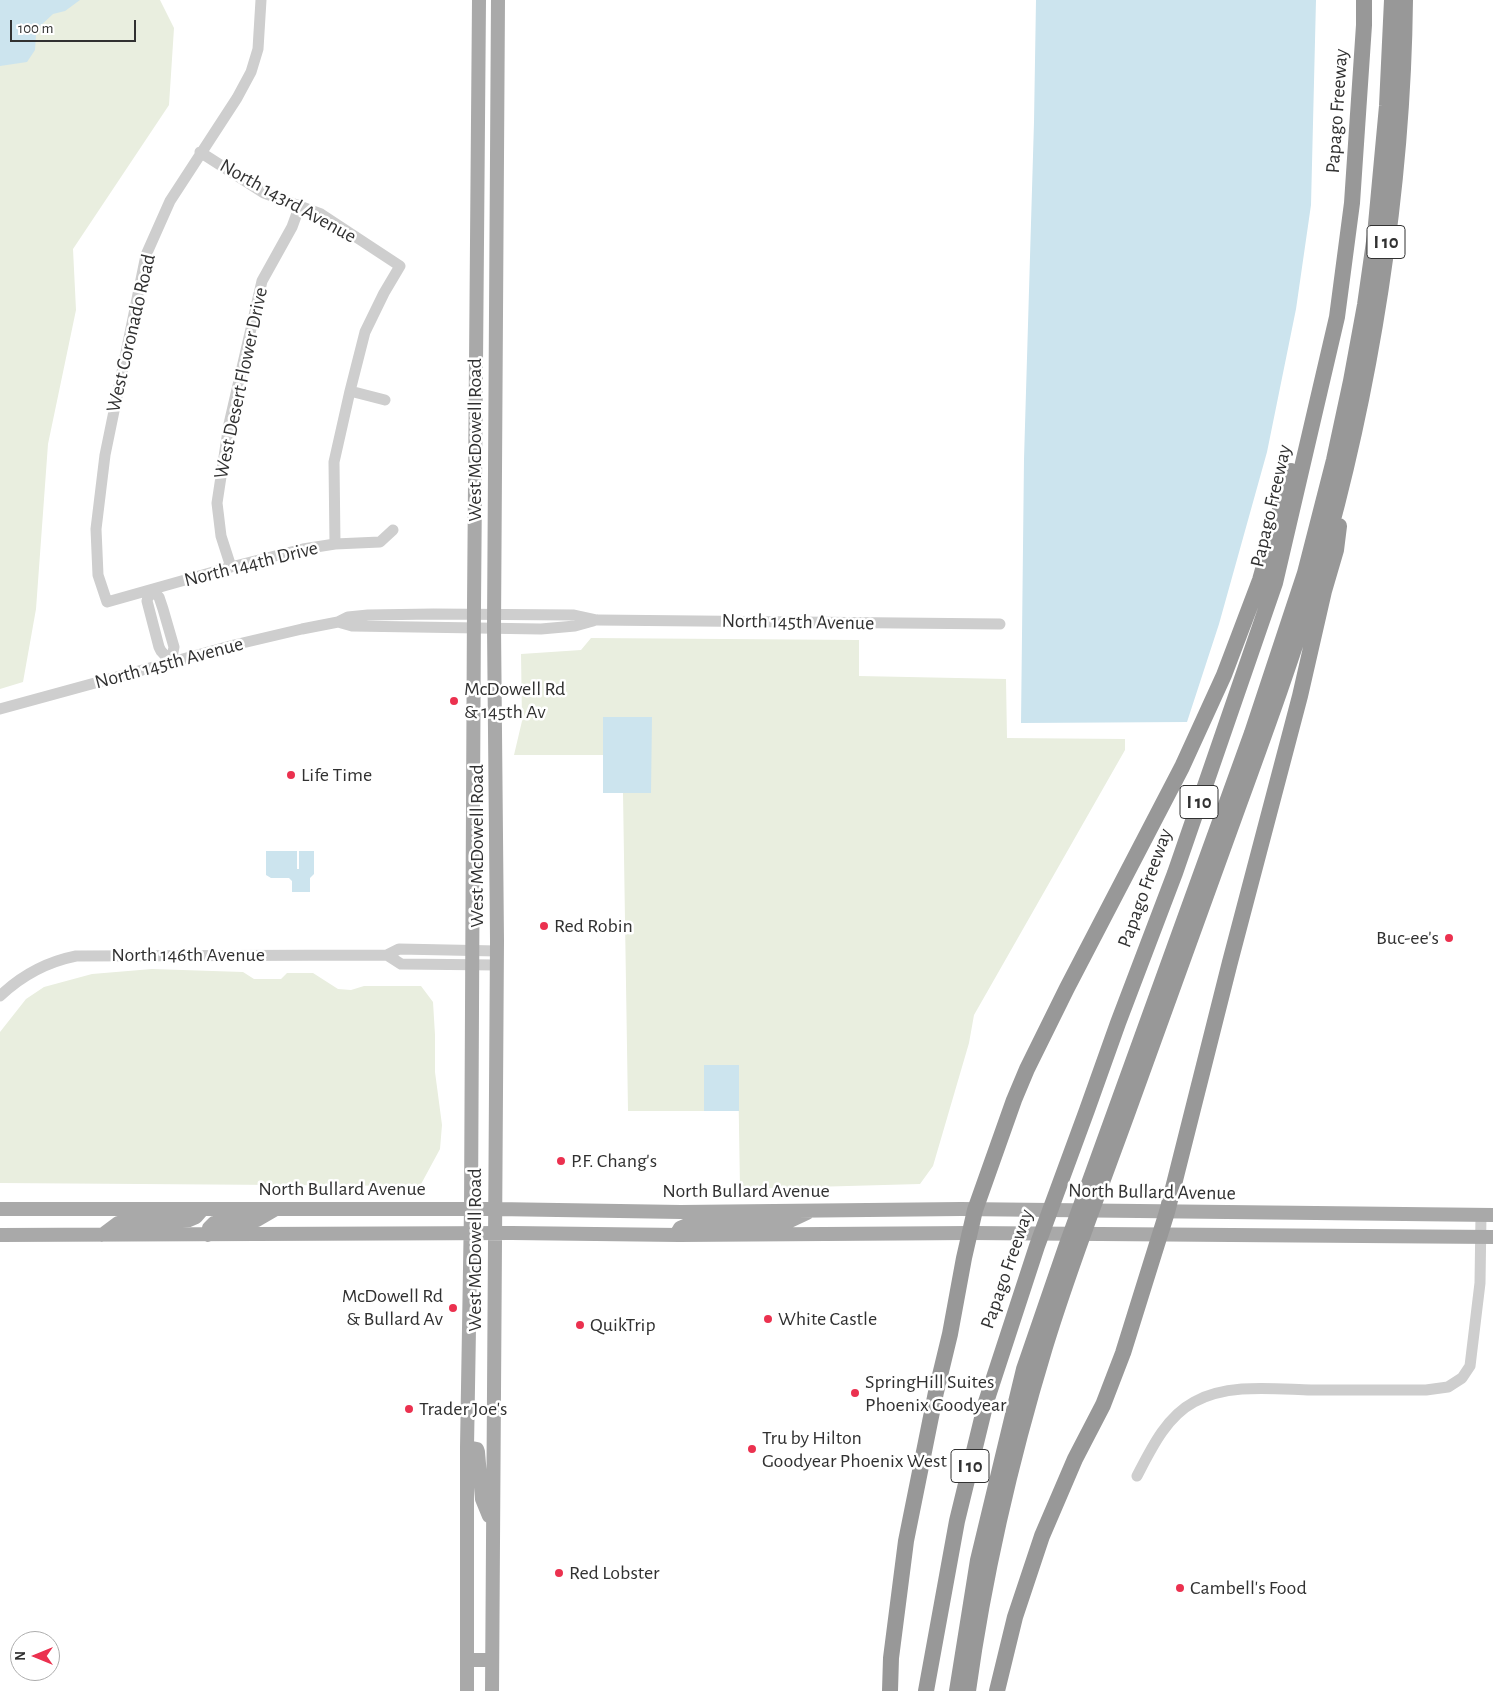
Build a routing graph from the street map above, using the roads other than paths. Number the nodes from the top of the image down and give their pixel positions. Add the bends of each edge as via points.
1 (261, 0) edge
2 (479, 0) edge
3 (498, 0) edge
4 (1364, 0) edge
5 (1392, 0) edge
6 (1406, 5) edge
7 (478, 72) junction
8 (497, 72) junction
9 (200, 152) junction
10 (300, 206) junction
11 (350, 391) junction
12 (385, 400) dead end
13 (1317, 404) junction
14 (1346, 466) junction
15 (393, 530) dead end
16 (335, 544) junction
17 (231, 567) junction
18 (150, 590) junction
19 (107, 602) joint
20 (474, 620) junction
21 (494, 621) junction
22 (1000, 624) dead end
23 (171, 662) junction
24 (0, 708) edge
25 (472, 958) junction
26 (497, 958) junction
27 (0, 996) edge
28 (1092, 1194) junction
29 (0, 1209) edge
30 (203, 1209) junction
31 (277, 1209) junction
32 (471, 1209) junction
33 (496, 1209) junction
34 (975, 1210) junction
35 (812, 1211) junction
36 (1167, 1212) junction
37 (1487, 1215) edge
38 (970, 1233) junction
39 (471, 1234) junction
40 (495, 1234) junction
41 (1160, 1234) junction
42 (0, 1235) edge
43 (102, 1235) junction
44 (208, 1235) junction
45 (676, 1235) junction
46 (1487, 1237) edge
47 (1072, 1247) junction
48 (467, 1447) junction
49 (1137, 1476) dead end
50 (492, 1526) junction
51 (467, 1660) junction
52 (492, 1660) junction
53 (467, 1691) edge
54 (492, 1691) edge
55 (890, 1691) edge
56 (926, 1691) edge
57 (956, 1691) edge
58 (968, 1691) edge
59 (997, 1691) edge

1 - 9 street, West Coronado Road via 258,49 251,72
2 - 7 main road, West McDowell Road
3 - 8 main road, West McDowell Road
4 - 13 highway, Papago Freeway / I 10 via 1352,203 1337,317
5 - 28 highway via 1387,106 1375,235 1365,305 1336,451 1307,564 1252,732
6 - 14 highway, I 10 via 1396,160 1386,245
7 - 8 main road
7 - 20 main road, West McDowell Road
8 - 21 main road, West McDowell Road
9 - 10 street, North 143rd Avenue via 264,193
9 - 19 street, West Coronado Road via 170,201 146,256 118,386 96,529 98,575
10 - 11 street, North 143rd Avenue via 321,214 400,266 365,332
10 - 17 street, West Desert Flower Drive via 262,281 229,424 217,503 221,536
11 - 12 street
11 - 16 street via 334,462
13 - 34 highway via 1301,434 1260,580 1224,675 1182,767 1027,1069
13 - 56 highway, Papago Freeway / I 10 via 1275,583 1175,872 1037,1246 986,1402 958,1521
14 - 28 highway, I 10 via 1286,672
14 - 36 highway via 1336,550
15 - 16 street, North 144th Drive via 380,542
16 - 17 street, North 144th Drive
17 - 18 street, North 144th Drive
18 - 19 street, North 144th Drive
18 - 23 street via 159,597 163,609 174,647
20 - 21 street, North 145th Avenue
20 - 23 street, North 145th Avenue via 348,617
20 - 25 main road, West McDowell Road
21 - 22 street, North 145th Avenue via 541,629 597,620
21 - 26 main road, West McDowell Road
23 - 24 street, North 145th Avenue
25 - 26 street, North 146th Avenue
25 - 27 street, North 146th Avenue via 399,949 387,955 76,956 32,972
25 - 32 main road, West McDowell Road
26 - 33 main road, West McDowell Road
28 - 47 highway, I 10
29 - 30 main road, North Bullard Avenue
30 - 31 main road, North Bullard Avenue
30 - 43 main road via 189,1220 118,1223
31 - 32 main road, North Bullard Avenue
31 - 44 main road via 257,1220 214,1223 208,1228
32 - 33 main road, North Bullard Avenue
32 - 39 main road, West McDowell Road
33 - 35 main road, North Bullard Avenue
33 - 40 main road, West McDowell Road
34 - 35 main road, North Bullard Avenue
34 - 36 main road, North Bullard Avenue
34 - 38 highway
35 - 45 main road via 790,1221 687,1225
36 - 37 main road, North Bullard Avenue
36 - 41 highway
37 - 46 street
38 - 41 main road, North Bullard Avenue
38 - 45 main road, North Bullard Avenue
38 - 55 highway via 906,1541 890,1658
39 - 40 main road, North Bullard Avenue
39 - 44 main road, North Bullard Avenue
39 - 48 main road, West McDowell Road
40 - 45 main road, North Bullard Avenue
40 - 50 main road, West McDowell Road
41 - 46 main road, North Bullard Avenue
41 - 59 highway via 1123,1353 1103,1405 1075,1459 1042,1536 1015,1617
42 - 43 main road, North Bullard Avenue
43 - 44 main road, North Bullard Avenue
46 - 49 street via 1470,1366 1462,1378 1448,1387 1426,1390 1245,1389 1212,1394 1179,1413 1162,1432
47 - 57 highway via 1024,1369 978,1560
47 - 58 highway, I 10 via 1010,1472 988,1573
48 - 50 main road via 478,1452 482,1499
48 - 51 main road, West McDowell Road
50 - 52 main road, West McDowell Road
51 - 52 main road
51 - 53 main road, West McDowell Road
52 - 54 main road, West McDowell Road

